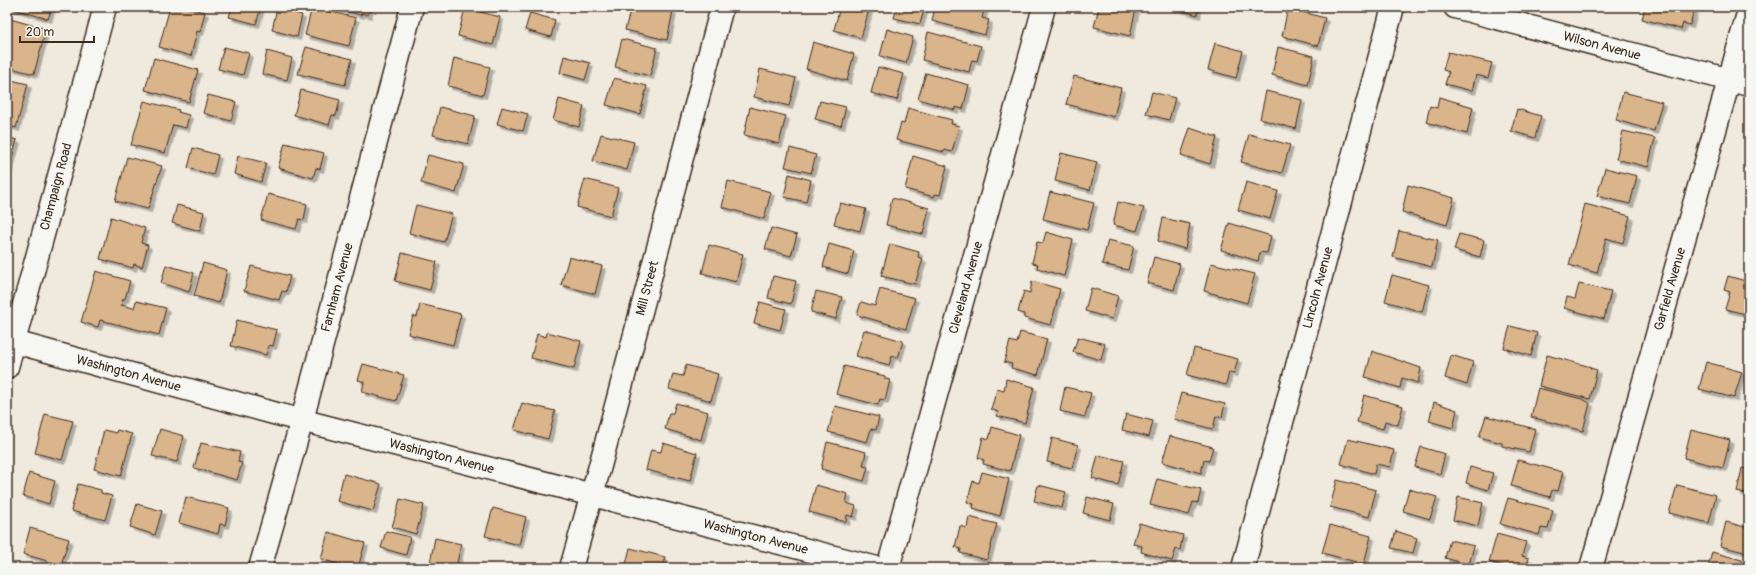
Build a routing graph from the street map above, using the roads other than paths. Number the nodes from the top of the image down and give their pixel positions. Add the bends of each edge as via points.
1 (105, 7) edge
2 (412, 7) edge
3 (722, 7) edge
4 (1044, 7) edge
5 (1393, 7) edge
6 (1455, 7) edge
7 (1749, 10) edge
8 (1739, 82) edge
9 (10, 341) edge
10 (7, 367) edge
11 (302, 420) junction
12 (591, 494) junction
13 (260, 568) edge
14 (571, 568) edge
15 (877, 568) edge
16 (888, 568) edge
17 (1243, 568) edge
18 (1591, 568) edge

1 - 9 street, Champaign Road
2 - 11 street, Farnham Avenue
3 - 12 street, Mill Street
4 - 16 street, Cleveland Avenue
5 - 17 street, Lincoln Avenue
6 - 8 street, Wilson Avenue
7 - 8 street, Garfield Avenue
8 - 18 street, Garfield Avenue
9 - 10 street, Champaign Road
9 - 11 street, Washington Avenue
11 - 12 street, Washington Avenue
11 - 13 street, Farnham Avenue
12 - 14 street, Mill Street
12 - 15 street, Washington Avenue

